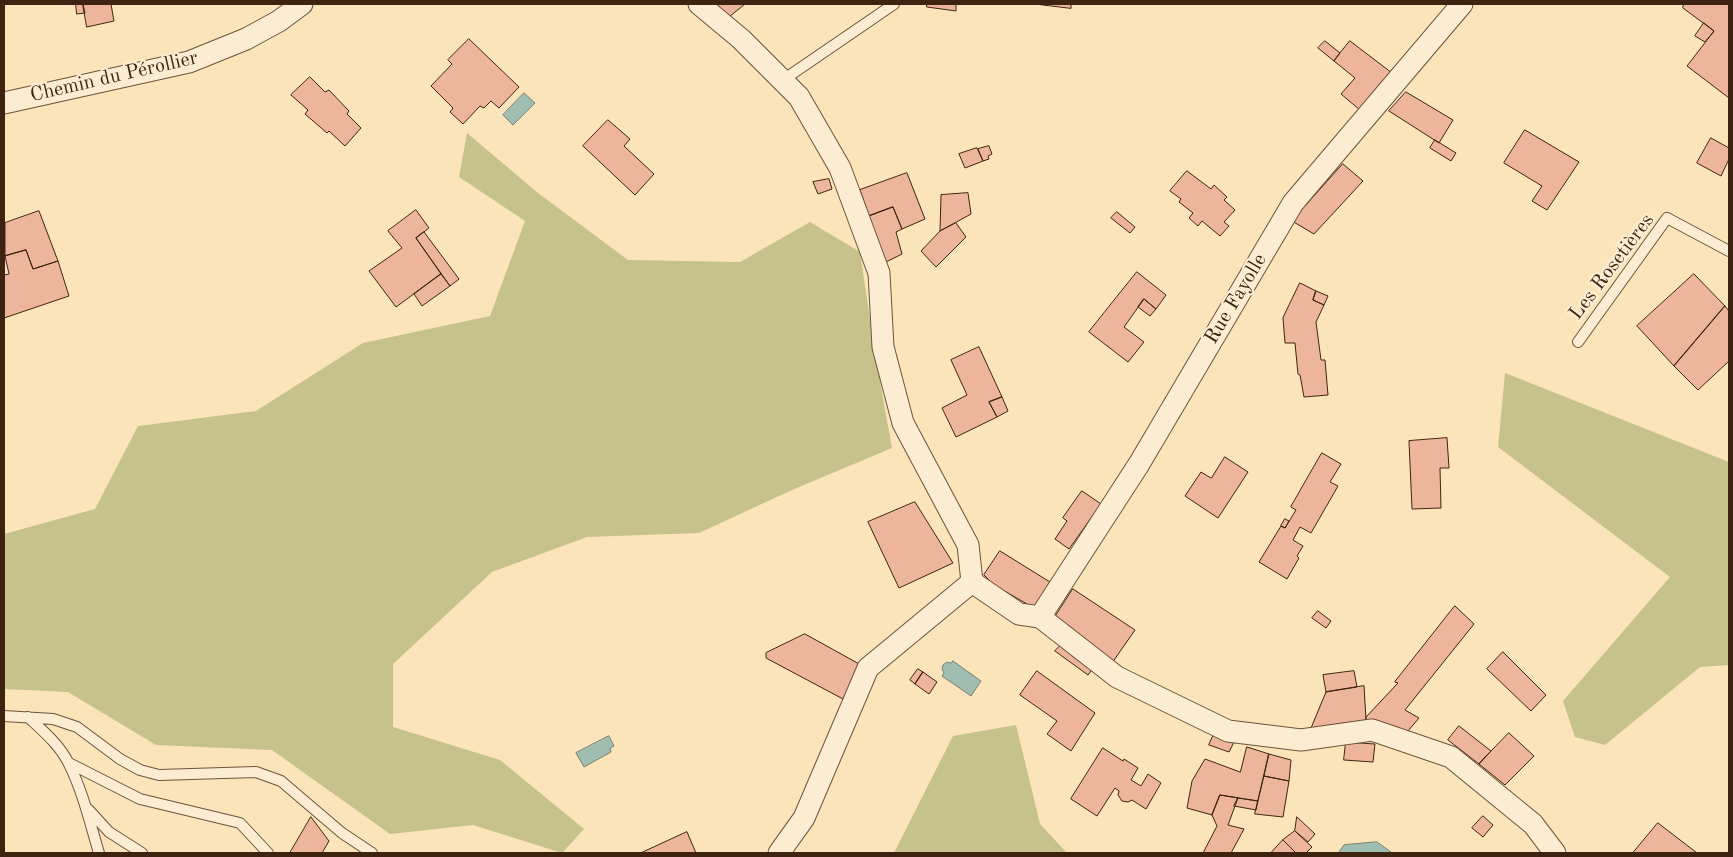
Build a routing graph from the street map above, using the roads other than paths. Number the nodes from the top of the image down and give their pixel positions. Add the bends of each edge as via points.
1 (302, 4) edge
2 (699, 4) edge
3 (894, 4) edge
4 (1462, 4) edge
5 (783, 80) junction
6 (4, 103) edge
7 (1729, 251) edge
8 (1578, 342) dead end
9 (972, 582) junction
10 (1040, 617) junction
11 (4, 716) edge
12 (28, 717) junction
13 (69, 763) junction
14 (85, 806) junction
15 (99, 853) edge
16 (142, 853) edge
17 (268, 853) edge
18 (372, 853) edge
19 (779, 853) edge
20 (1555, 853) edge

1 - 6 street, Chemin du Pérollier via 246,40 189,62
2 - 5 street
3 - 5 lane
4 - 10 street, Rue Fayolle via 1293,203 1139,464
5 - 9 street via 800,97 840,168 878,273 883,347 903,423 968,545
7 - 8 lane, Les Rosetières via 1668,218
9 - 10 street via 1019,614
9 - 19 street via 868,668 804,818
10 - 20 street via 1117,676 1228,731 1301,740 1372,730 1451,757 1533,824
11 - 12 lane
12 - 13 lane via 55,742
12 - 18 lane via 53,719 77,727 120,759 140,770 159,775 256,772 281,781 342,834
13 - 14 lane
13 - 17 lane via 140,799 240,824
14 - 15 lane
14 - 16 lane via 109,832

